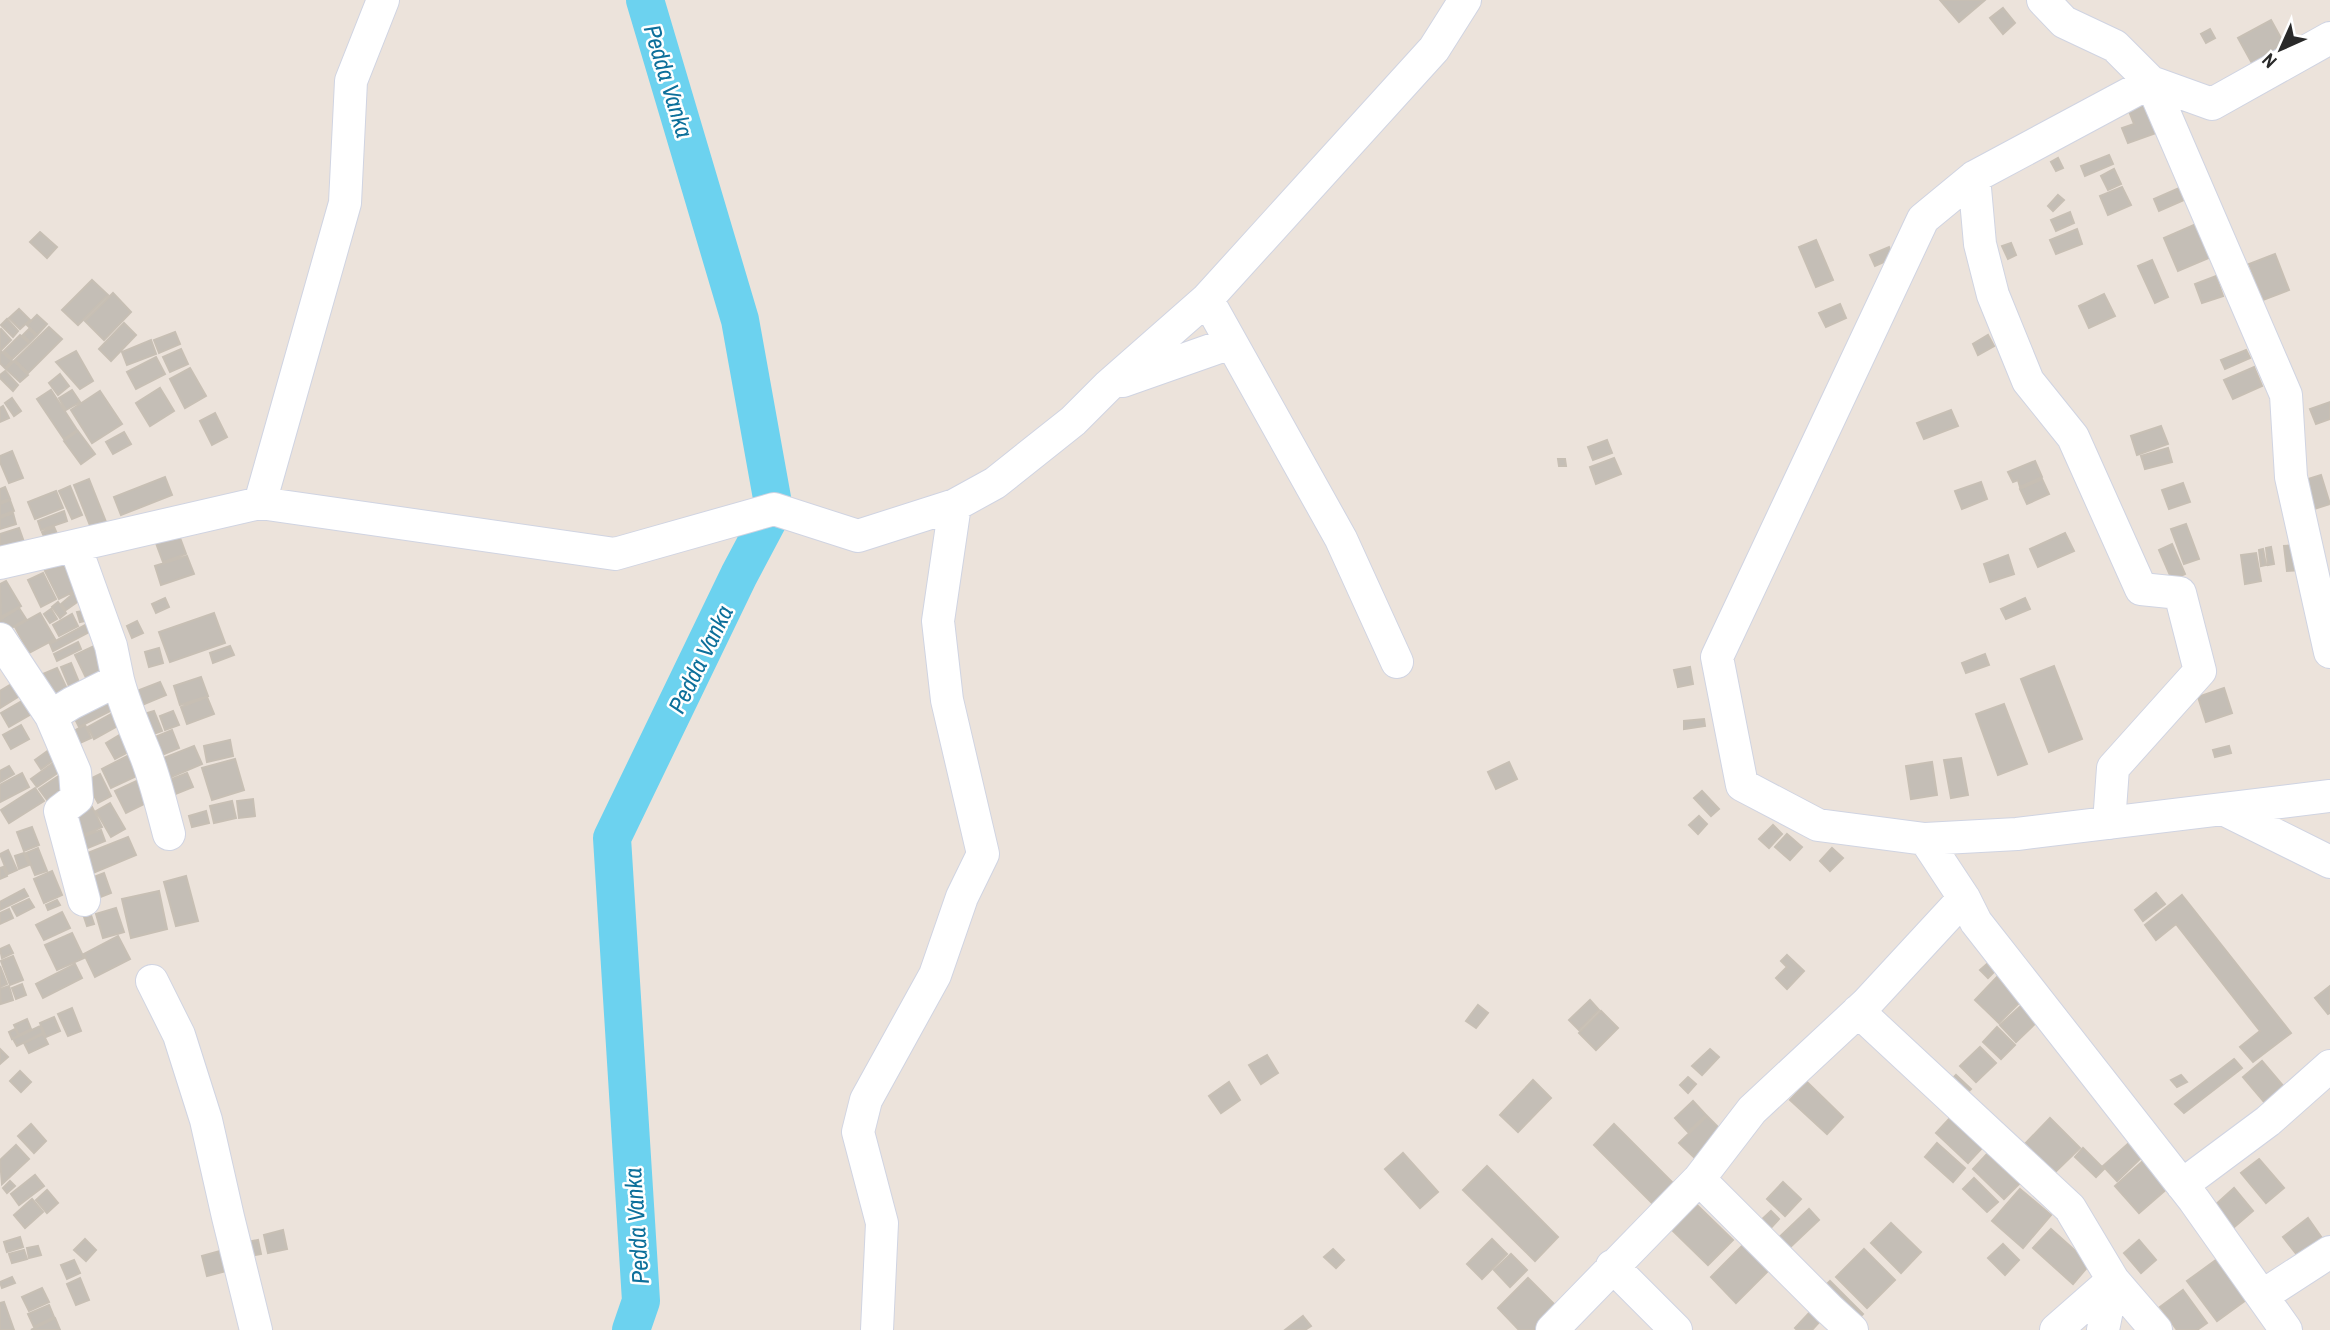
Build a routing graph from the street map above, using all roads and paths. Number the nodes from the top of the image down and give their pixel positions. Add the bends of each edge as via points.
1 (383, 0) edge
2 (1465, 0) edge
3 (2043, 0) edge
4 (2330, 38) edge
5 (2151, 82) junction
6 (2213, 104) junction
7 (2175, 136) junction
8 (1974, 177) junction
9 (1207, 299) junction
10 (1231, 343) junction
11 (1108, 386) junction
12 (260, 503) junction
13 (955, 505) junction
14 (75, 546) junction
15 (0, 563) edge
16 (0, 639) edge
17 (2330, 652) edge
18 (1396, 662) dead end
19 (118, 680) junction
20 (51, 716) junction
21 (2330, 796) edge
22 (2223, 809) junction
23 (2109, 824) junction
24 (169, 834) dead end
25 (1925, 839) junction
26 (2330, 862) edge
27 (1964, 898) junction
28 (84, 900) dead end
29 (152, 981) dead end
30 (1858, 1011) junction
31 (2330, 1066) edge
32 (1699, 1179) junction
33 (2182, 1185) junction
34 (2330, 1252) edge
35 (1612, 1266) junction
36 (2113, 1280) junction
37 (2262, 1296) junction
38 (2281, 1328) edge
39 (256, 1330) edge
40 (877, 1330) edge
41 (1552, 1330) edge
42 (1676, 1330) edge
43 (1852, 1330) edge
44 (2056, 1330) edge
45 (2103, 1330) edge
46 (2156, 1330) edge

1 - 12 street via 351,81 345,203
2 - 9 street via 1434,49
3 - 5 street via 2064,22 2115,46
4 - 6 street
5 - 6 street
5 - 7 street
5 - 8 street
6 - 7 street
7 - 17 street via 2286,395 2291,477
8 - 23 street via 1980,244 1993,295 2028,381 2073,437 2141,589 2180,593 2200,671 2113,768
8 - 25 street via 1923,219 1717,657 1742,785 1818,825
9 - 10 street
9 - 11 street
10 - 11 street
10 - 18 street via 1341,539
11 - 13 street via 1073,421 995,484
12 - 13 street via 615,554 774,509 858,536
12 - 14 street
13 - 40 street via 937,621 947,700 984,855 962,897 935,975 866,1100 858,1132 882,1223
14 - 15 street
14 - 19 street via 111,646
16 - 20 street
19 - 20 street
19 - 24 street
20 - 28 street via 75,772 78,798 60,811
21 - 22 street
22 - 23 street
22 - 26 street
23 - 25 street
25 - 27 street
27 - 30 street
27 - 33 street via 1976,922
29 - 39 street via 178,1035 206,1120
30 - 32 street via 1752,1110
30 - 36 street via 2070,1208
31 - 33 street via 2268,1121
32 - 35 street
32 - 43 street
33 - 37 street
34 - 37 street
35 - 41 street
35 - 42 street
36 - 44 street
36 - 45 street
36 - 46 street
37 - 38 street

